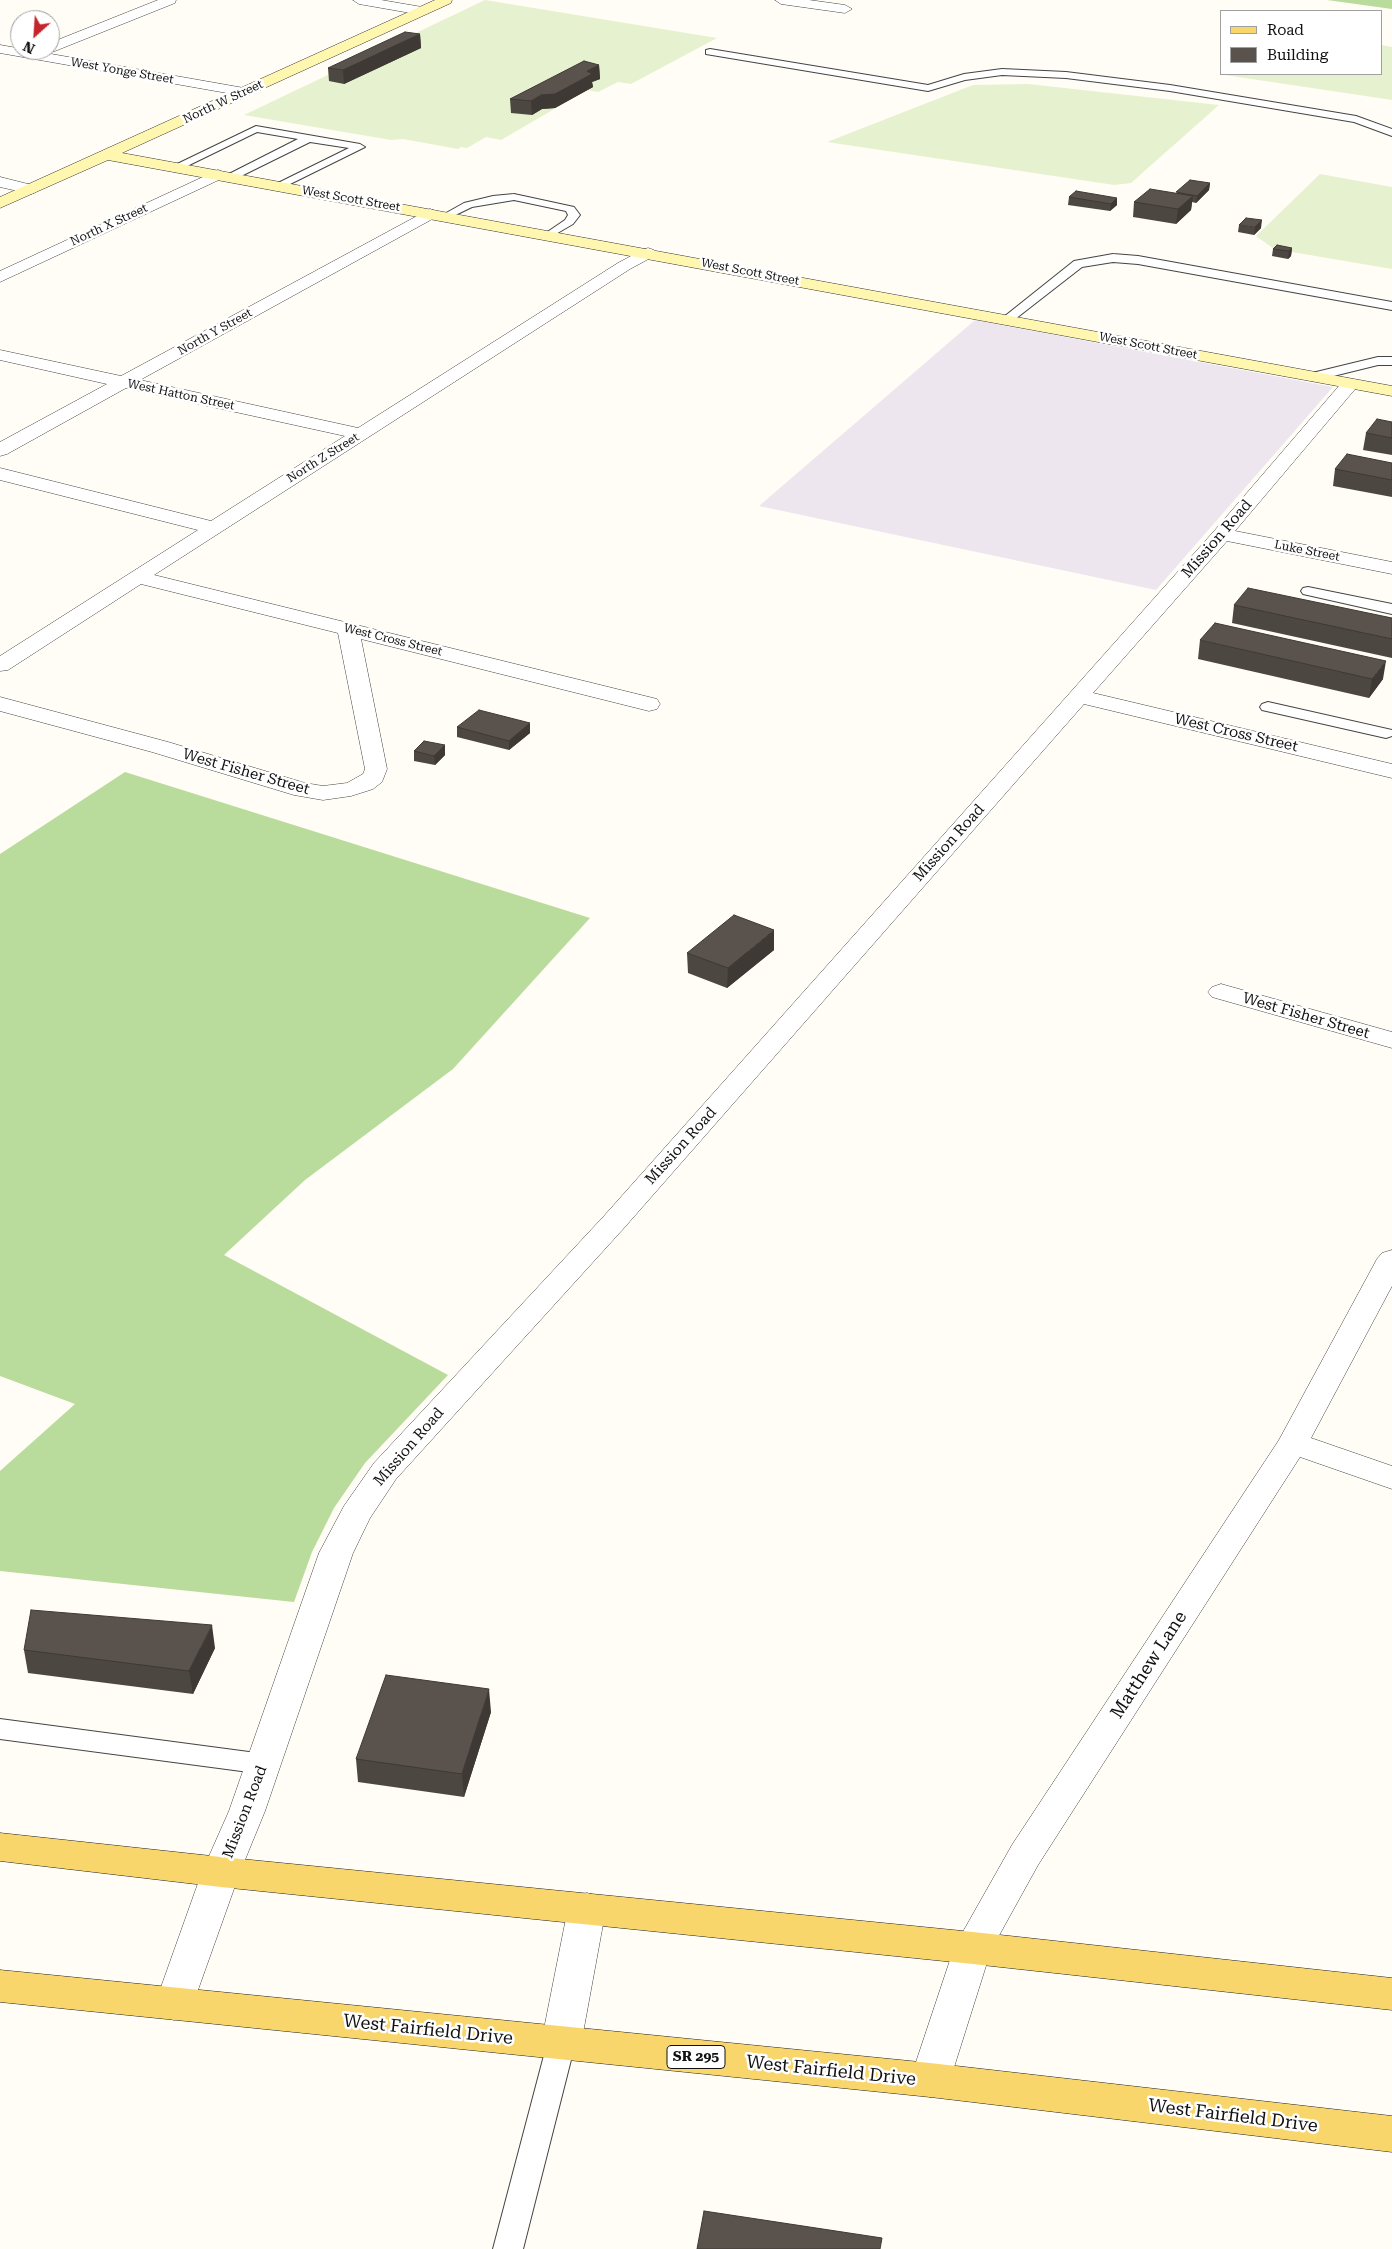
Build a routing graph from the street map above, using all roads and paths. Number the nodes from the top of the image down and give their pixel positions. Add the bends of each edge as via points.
1 (170, 0) edge
2 (358, 0) edge
3 (446, 0) edge
4 (781, 0) edge
5 (845, 10) dead end
6 (422, 11) junction
7 (60, 44) edge
8 (710, 52) dead end
9 (60, 56) edge
10 (18, 60) edge
11 (8, 64) dead end
12 (244, 92) junction
13 (1392, 133) edge
14 (309, 138) junction
15 (107, 155) junction
16 (177, 168) junction
17 (224, 176) junction
18 (0, 182) edge
19 (280, 186) junction
20 (31, 189) junction
21 (0, 203) edge
22 (438, 215) junction
23 (549, 235) junction
24 (648, 253) junction
25 (0, 277) edge
26 (1392, 306) edge
27 (1006, 320) junction
28 (0, 356) edge
29 (1392, 361) edge
30 (1313, 377) junction
31 (122, 382) junction
32 (1350, 384) junction
33 (1392, 391) edge
34 (362, 434) junction
35 (0, 450) edge
36 (0, 474) edge
37 (214, 528) junction
38 (1222, 534) junction
39 (1392, 568) edge
40 (137, 577) junction
41 (1308, 591) dead end
42 (1392, 609) edge
43 (348, 630) junction
44 (0, 665) edge
45 (1079, 696) junction
46 (0, 704) edge
47 (649, 704) dead end
48 (1268, 707) dead end
49 (1390, 731) edge
50 (1392, 770) edge
51 (1221, 992) dead end
52 (1392, 1040) edge
53 (1392, 1259) edge
54 (1293, 1443) junction
55 (1392, 1478) edge
56 (0, 1729) edge
57 (264, 1764) junction
58 (0, 1847) edge
59 (221, 1872) junction
60 (587, 1908) junction
61 (973, 1948) junction
62 (0, 1986) edge
63 (1392, 1994) edge
64 (174, 2004) junction
65 (561, 2044) junction
66 (930, 2080) junction
67 (1392, 2134) edge
68 (508, 2249) edge

1 - 7 street
2 - 6 street
3 - 6 street, North W Street
4 - 5 street
6 - 12 street, North W Street
8 - 13 lane via 928,88 964,77 1002,72 1066,75 1170,88 1356,119
9 - 12 street, West Yonge Street
10 - 11 street
12 - 15 street, North W Street
14 - 16 lane via 256,129
14 - 17 lane
14 - 19 lane via 360,147
15 - 16 street, West Scott Street
15 - 20 street, North W Street
16 - 17 street, West Scott Street
17 - 19 street, West Scott Street
17 - 25 street, North X Street
18 - 20 street
19 - 22 street, West Scott Street
20 - 21 street, North W Street
22 - 23 street, West Scott Street
22 - 23 lane via 493,199 514,198 570,209 574,215 569,222
22 - 31 street, North Y Street
23 - 24 street, West Scott Street
24 - 27 street, West Scott Street
24 - 34 street, North Z Street
26 - 27 lane via 1113,258 1078,264
27 - 30 street, West Scott Street
28 - 31 street, West Hatton Street
29 - 30 lane via 1378,361
30 - 32 street, West Scott Street
31 - 34 street, West Hatton Street
31 - 35 street, North Y Street
32 - 33 street, West Scott Street
32 - 38 street, Mission Road
34 - 37 street, North Z Street
36 - 37 street
37 - 40 street, North Z Street
38 - 39 street, Luke Street
38 - 45 street, Mission Road
40 - 43 street, West Cross Street
40 - 44 street, North Z Street
41 - 42 lane
43 - 46 street, West Fisher Street via 376,769 374,777 351,789 322,793 302,790
43 - 47 street, West Cross Street
45 - 50 street, West Cross Street
45 - 57 street, Mission Road via 620,1214 385,1471 356,1514 336,1553
48 - 49 lane
51 - 52 street, West Fisher Street
53 - 54 street, Matthew Lane
54 - 55 street
54 - 61 street, Matthew Lane via 1025,1855
56 - 57 lane
57 - 59 street, Mission Road
58 - 59 main road
59 - 60 main road
59 - 64 street, Mission Road
60 - 61 main road
60 - 65 street
61 - 63 main road
61 - 66 street, Matthew Lane
62 - 64 main road, West Fairfield Drive / SR 295
64 - 65 main road, West Fairfield Drive / SR 295
65 - 66 main road, West Fairfield Drive / SR 295
65 - 68 lane
66 - 67 main road, West Fairfield Drive / SR 295

